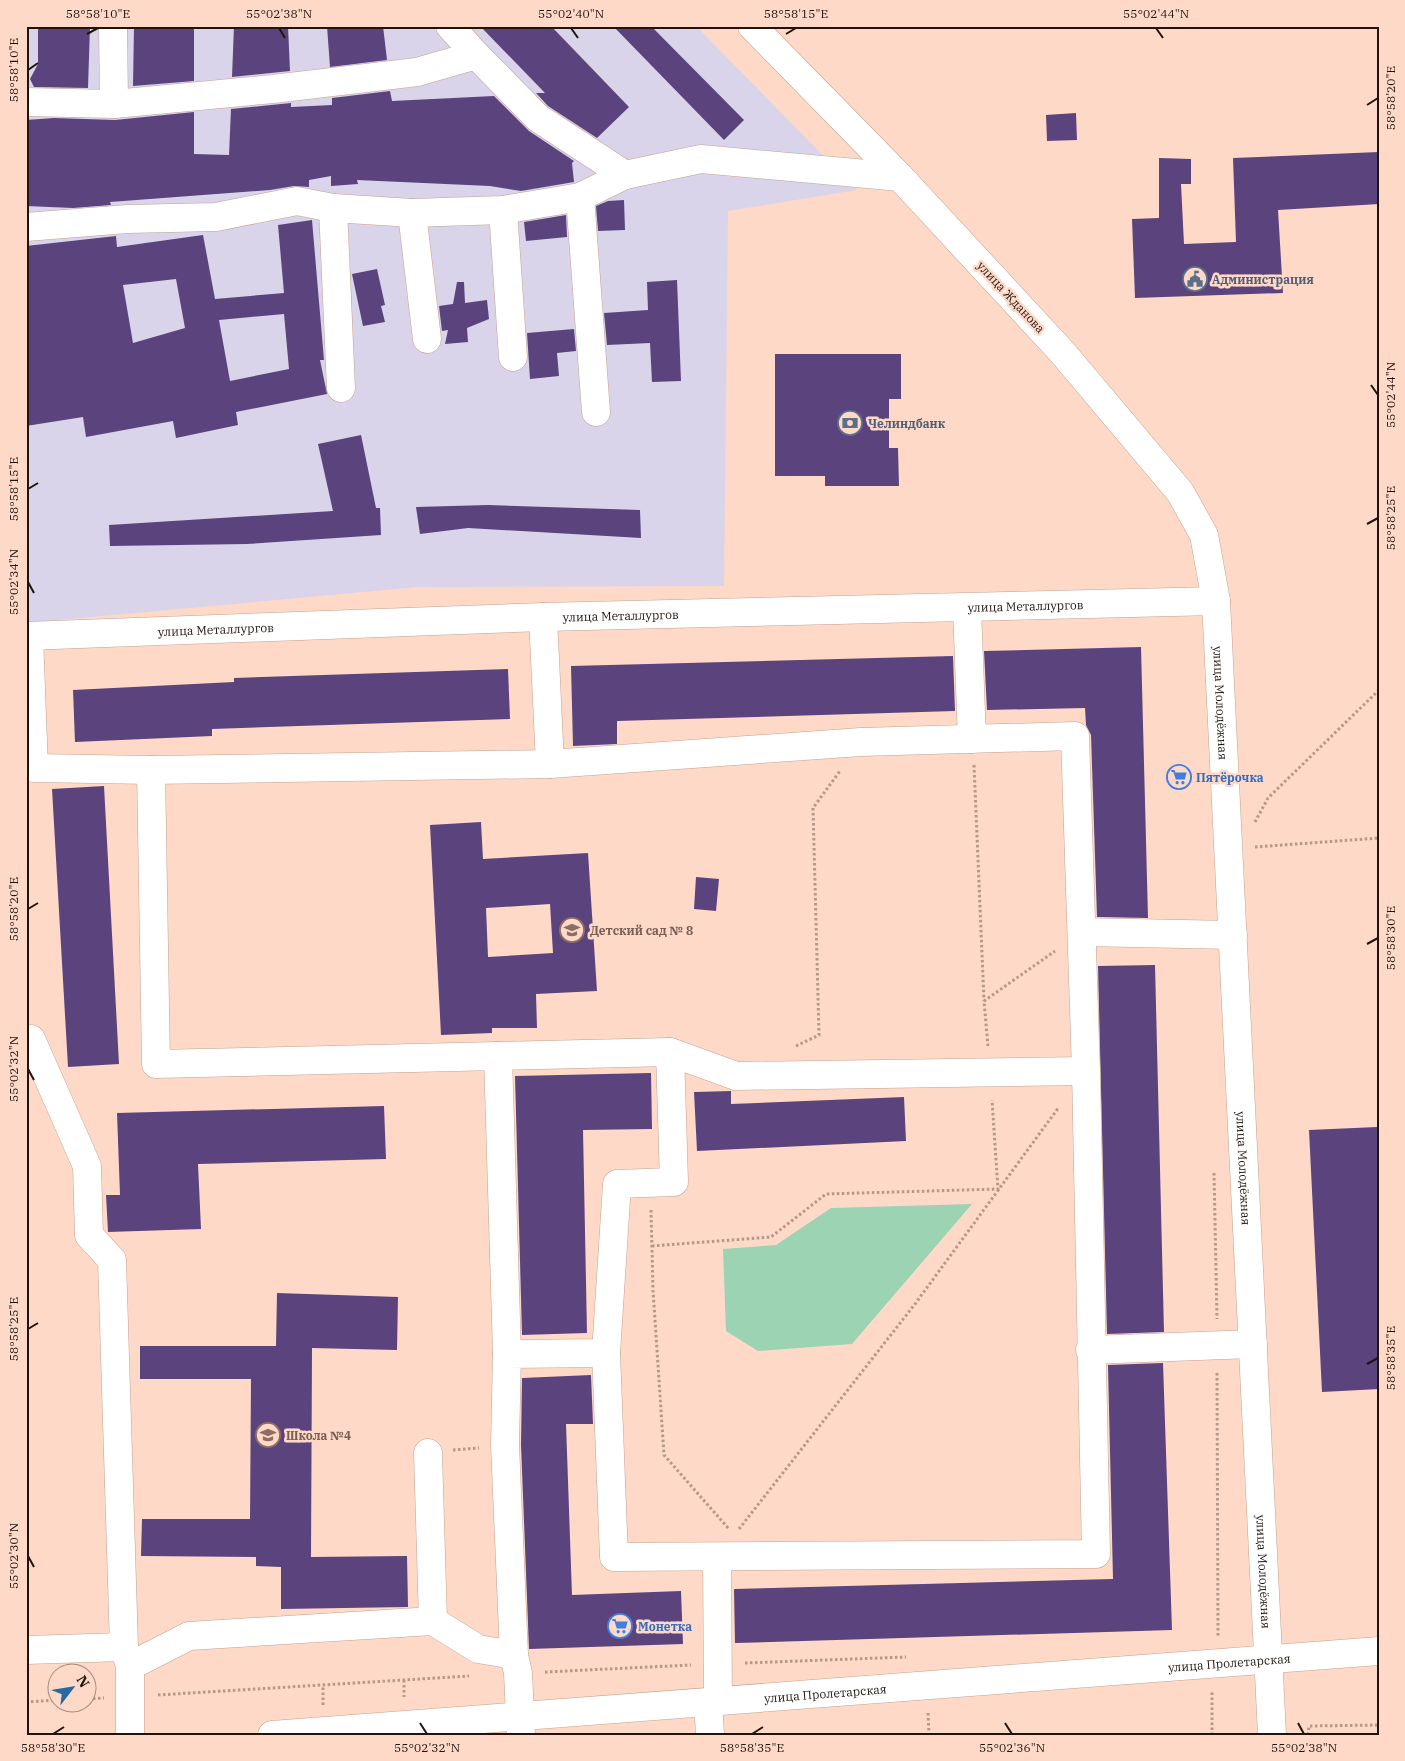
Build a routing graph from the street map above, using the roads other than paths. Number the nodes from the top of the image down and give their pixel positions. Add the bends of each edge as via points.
1 (113, 26) edge
2 (450, 26) edge
3 (752, 26) edge
4 (476, 54) junction
5 (26, 102) edge
6 (114, 104) junction
7 (625, 175) junction
8 (900, 177) junction
9 (580, 197) junction
10 (332, 208) junction
11 (503, 210) junction
12 (412, 213) junction
13 (26, 227) edge
14 (427, 339) dead end
15 (513, 357) dead end
16 (341, 388) dead end
17 (596, 412) dead end
18 (1216, 601) junction
19 (967, 608) junction
20 (544, 617) junction
21 (28, 636) edge
22 (972, 739) junction
23 (550, 764) junction
24 (151, 770) junction
25 (1082, 932) junction
26 (1233, 935) junction
27 (31, 1039) dead end
28 (670, 1052) junction
29 (498, 1056) junction
30 (1086, 1071) junction
31 (1253, 1344) junction
32 (1090, 1350) junction
33 (606, 1353) junction
34 (507, 1354) junction
35 (428, 1453) road end
36 (716, 1557) junction
37 (433, 1621) junction
38 (26, 1650) edge
39 (1379, 1651) edge
40 (127, 1657) junction
41 (1268, 1660) junction
42 (516, 1664) junction
43 (713, 1701) junction
44 (521, 1725) edge
45 (362, 1731) edge
46 (130, 1735) edge
47 (272, 1735) edge
48 (710, 1735) edge
49 (1272, 1735) edge

1 - 6 main road
2 - 4 main road
3 - 8 main road, улица Жданова
4 - 6 main road via 417,72
4 - 7 main road via 538,118
5 - 6 main road
7 - 8 main road via 701,159
7 - 9 main road
8 - 18 main road, улица Жданова via 1062,352 1180,492 1204,535
9 - 11 main road
9 - 17 main road
10 - 12 main road
10 - 13 main road via 297,202 216,217
10 - 16 main road
11 - 12 main road
11 - 15 main road
12 - 14 main road
18 - 19 main road, улица Металлургов
18 - 26 main road, улица Молодёжная
19 - 20 main road, улица Металлургов
19 - 22 main road
20 - 21 main road, улица Металлургов
20 - 23 main road
21 - 24 main road via 34,768
22 - 23 main road via 861,742
22 - 25 main road via 1075,736
23 - 24 main road
24 - 29 main road via 156,1064
25 - 26 main road
25 - 30 main road
26 - 31 main road, улица Молодёжная
27 - 40 main road via 87,1166 89,1234 112,1260
28 - 29 main road
28 - 30 main road via 736,1076
28 - 33 main road via 674,1182 617,1184
29 - 34 main road
30 - 32 main road
31 - 32 main road
31 - 41 main road, улица Молодёжная
32 - 36 main road via 1096,1554
33 - 34 main road
33 - 36 main road via 614,1557
34 - 42 main road via 505,1445
35 - 37 main road
36 - 43 main road via 717,1664
37 - 40 main road via 189,1636
37 - 42 main road via 478,1649
38 - 40 main road
39 - 41 main road, улица Пролетарская
40 - 46 main road
41 - 43 main road, улица Пролетарская
41 - 49 main road, улица Молодёжная
42 - 44 main road
43 - 44 main road, улица Пролетарская
43 - 48 main road
44 - 45 main road, улица Пролетарская
45 - 47 main road, улица Пролетарская

